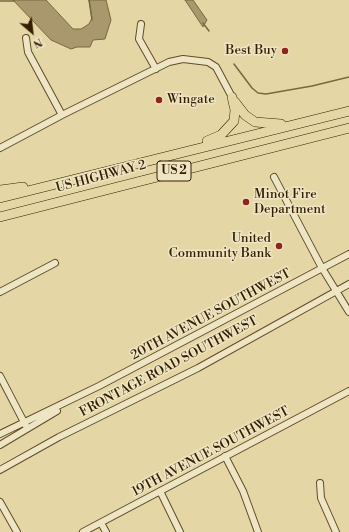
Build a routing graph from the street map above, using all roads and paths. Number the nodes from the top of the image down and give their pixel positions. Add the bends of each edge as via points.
1 (141, 24) dead end
2 (26, 38) dead end
3 (156, 69) junction
4 (232, 98) junction
5 (349, 111) edge
6 (62, 115) junction
7 (297, 124) junction
8 (349, 128) edge
9 (0, 148) edge
10 (173, 154) junction
11 (274, 177) dead end
12 (69, 180) junction
13 (0, 190) edge
14 (0, 198) edge
15 (2, 217) edge
16 (349, 254) edge
17 (55, 263) dead end
18 (322, 268) junction
19 (349, 284) edge
20 (337, 290) junction
21 (0, 292) edge
22 (349, 312) edge
23 (0, 376) edge
24 (348, 393) edge
25 (82, 395) junction
26 (24, 422) junction
27 (28, 429) junction
28 (0, 434) edge
29 (0, 444) edge
30 (226, 456) junction
31 (0, 470) edge
32 (320, 483) dead end
33 (160, 491) junction
34 (0, 502) edge
35 (101, 523) junction
36 (17, 532) edge
37 (83, 532) edge
38 (106, 532) edge
39 (180, 532) edge
40 (258, 532) edge
41 (336, 532) edge

1 - 3 street via 139,39
2 - 6 street via 28,52
3 - 4 street via 183,59 208,62 216,67
3 - 6 street
4 - 7 highway via 244,115 255,122 273,125
4 - 10 highway via 234,121 227,131 211,140
5 - 7 highway, US HIGHWAY 2 / US 2
6 - 9 street
7 - 10 highway, US HIGHWAY 2 / US 2
8 - 15 highway, US HIGHWAY 2 / US 2
10 - 12 highway, US HIGHWAY 2 / US 2
11 - 18 street
12 - 13 highway
12 - 14 highway, US HIGHWAY 2 / US 2
16 - 18 street, 20TH AVENUE SOUTHWEST
17 - 21 street
18 - 20 street
18 - 25 street, 20TH AVENUE SOUTHWEST
19 - 20 street, FRONTAGE ROAD SOUTHWEST
20 - 22 street
20 - 31 street, FRONTAGE ROAD SOUTHWEST via 198,368 59,437
23 - 26 street
24 - 30 street, 19TH AVENUE SOUTHWEST
25 - 26 street, 20TH AVENUE SOUTHWEST
25 - 27 street, 20TH AVENUE SOUTHWEST
26 - 27 street
26 - 28 street, 20TH AVENUE SOUTHWEST
27 - 29 street, 20TH AVENUE SOUTHWEST
30 - 33 street, 19TH AVENUE SOUTHWEST
30 - 40 street via 243,491
32 - 41 street via 322,498
33 - 35 street, 19TH AVENUE SOUTHWEST
33 - 39 street
34 - 36 street
35 - 37 street, 19TH AVENUE SOUTHWEST
35 - 38 street

